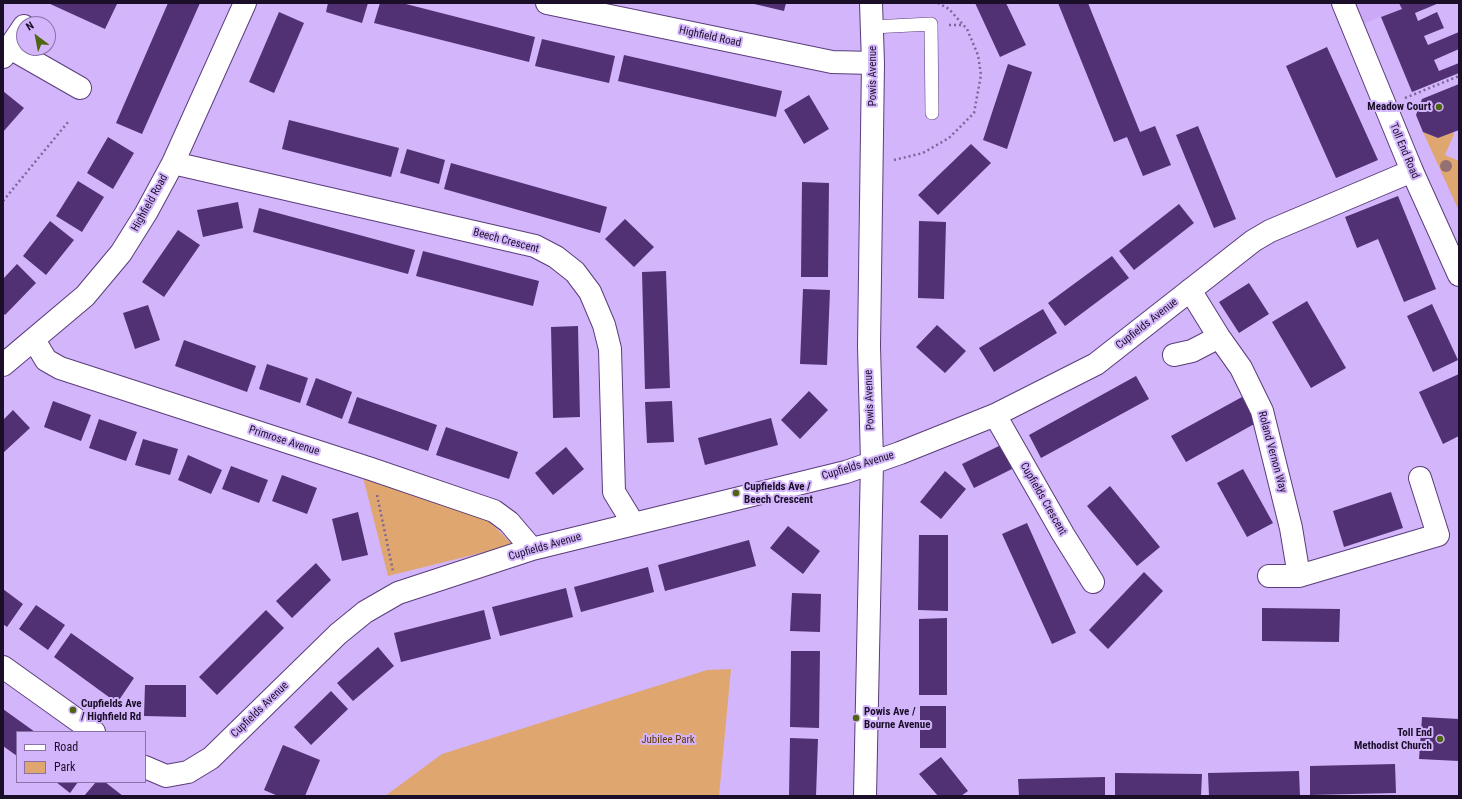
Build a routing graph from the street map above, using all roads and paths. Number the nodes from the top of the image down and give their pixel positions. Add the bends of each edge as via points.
1 (245, 3) edge
2 (548, 3) edge
3 (871, 3) edge
4 (1343, 3) edge
5 (872, 27) junction
6 (16, 38) edge
7 (6, 53) edge
8 (873, 63) junction
9 (1459, 76) edge
10 (80, 88) dead end
11 (1403, 99) dead end
12 (932, 113) dead end
13 (68, 122) dead end
14 (173, 163) junction
15 (1412, 171) junction
16 (3, 201) edge
17 (1459, 275) edge
18 (1190, 290) junction
19 (1219, 337) junction
20 (34, 340) junction
21 (1174, 355) dead end
22 (3, 365) edge
23 (995, 415) junction
24 (872, 462) junction
25 (372, 469) junction
26 (1420, 478) dead end
27 (633, 523) junction
28 (532, 549) junction
29 (1269, 576) dead end
30 (1299, 576) junction
31 (1093, 582) dead end
32 (398, 593) junction
33 (3, 667) edge
34 (93, 731) edge
35 (146, 768) edge
36 (865, 796) edge

1 - 14 street, Highfield Road
2 - 8 street, Highfield Road via 832,62
3 - 5 street, Powis Avenue
4 - 15 street, Toll End Road
5 - 8 street, Powis Avenue
5 - 12 lane via 930,24
6 - 7 street
7 - 10 street
8 - 24 street, Powis Avenue via 869,346
9 - 11 path
13 - 16 path
14 - 20 street, Highfield Road via 121,253 85,296
14 - 27 street, Beech Crescent via 535,246 556,257 575,272 590,292 604,325 610,349 614,492
15 - 17 street, Toll End Road
15 - 18 street, Cupfields Avenue via 1270,231 1253,241
18 - 19 street, Roland Vernon Way
18 - 23 street, Cupfields Avenue via 1096,364
19 - 21 street via 1192,351
19 - 30 street, Roland Vernon Way via 1241,368 1262,410 1291,528
20 - 22 street, Highfield Road
20 - 25 street, Primrose Avenue via 46,360 60,368
23 - 24 street, Cupfields Avenue
23 - 31 street, Cupfields Crescent
24 - 27 street, Cupfields Avenue via 846,472
24 - 36 street, Powis Avenue
25 - 28 street, Primrose Avenue via 494,512 509,522
25 - 32 path
26 - 30 street via 1438,535
27 - 28 street, Cupfields Avenue
28 - 32 street, Cupfields Avenue
29 - 30 street
32 - 35 street, Cupfields Avenue via 365,612 338,634 211,758 188,772 166,776
33 - 34 street

